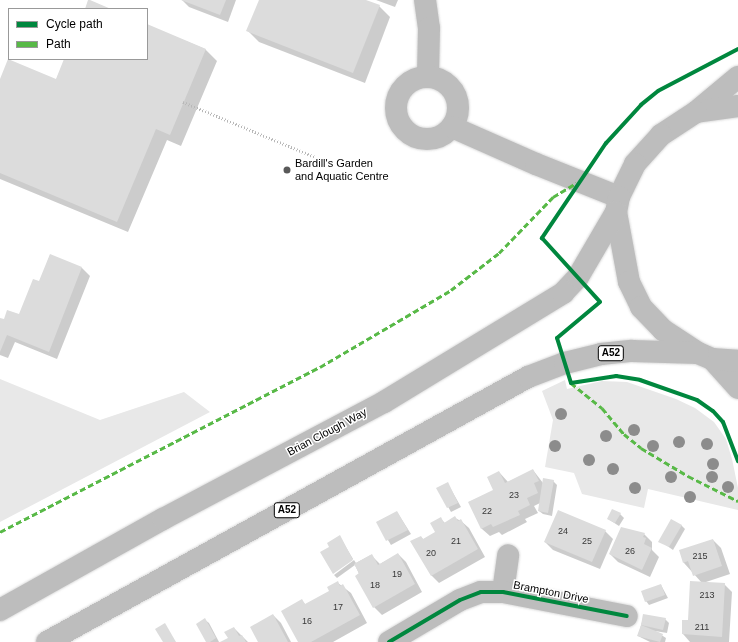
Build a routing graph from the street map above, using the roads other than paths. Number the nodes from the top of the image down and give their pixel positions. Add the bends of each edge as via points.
1 (425, 0) edge
2 (428, 76) junction
3 (738, 77) edge
4 (738, 106) edge
5 (696, 112) junction
6 (452, 126) junction
7 (618, 204) junction
8 (705, 356) junction
9 (738, 361) edge
10 (738, 388) edge
11 (508, 555) dead end
12 (503, 592) junction
13 (0, 610) edge
14 (627, 616) dead end
15 (47, 642) edge
16 (389, 642) edge

1 - 2 main road via 429,28
2 - 6 main road via 439,78 454,92 458,112
2 - 6 main road via 418,77 401,89 396,98 397,118 408,133 420,139 442,135
3 - 5 main road, Brian Clough Way
4 - 5 main road
5 - 7 main road, Brian Clough Way via 661,135 635,164
6 - 7 main road
7 - 8 main road via 629,282 641,306 663,330
7 - 13 main road, Brian Clough Way via 578,277 563,293 384,402 163,519
8 - 9 main road
8 - 10 main road
8 - 15 main road, A52 via 632,351 601,354 565,363 528,377
11 - 12 main road, Brampton Drive
12 - 14 main road, Brampton Drive
12 - 16 main road, Brampton Drive via 481,592 460,600

